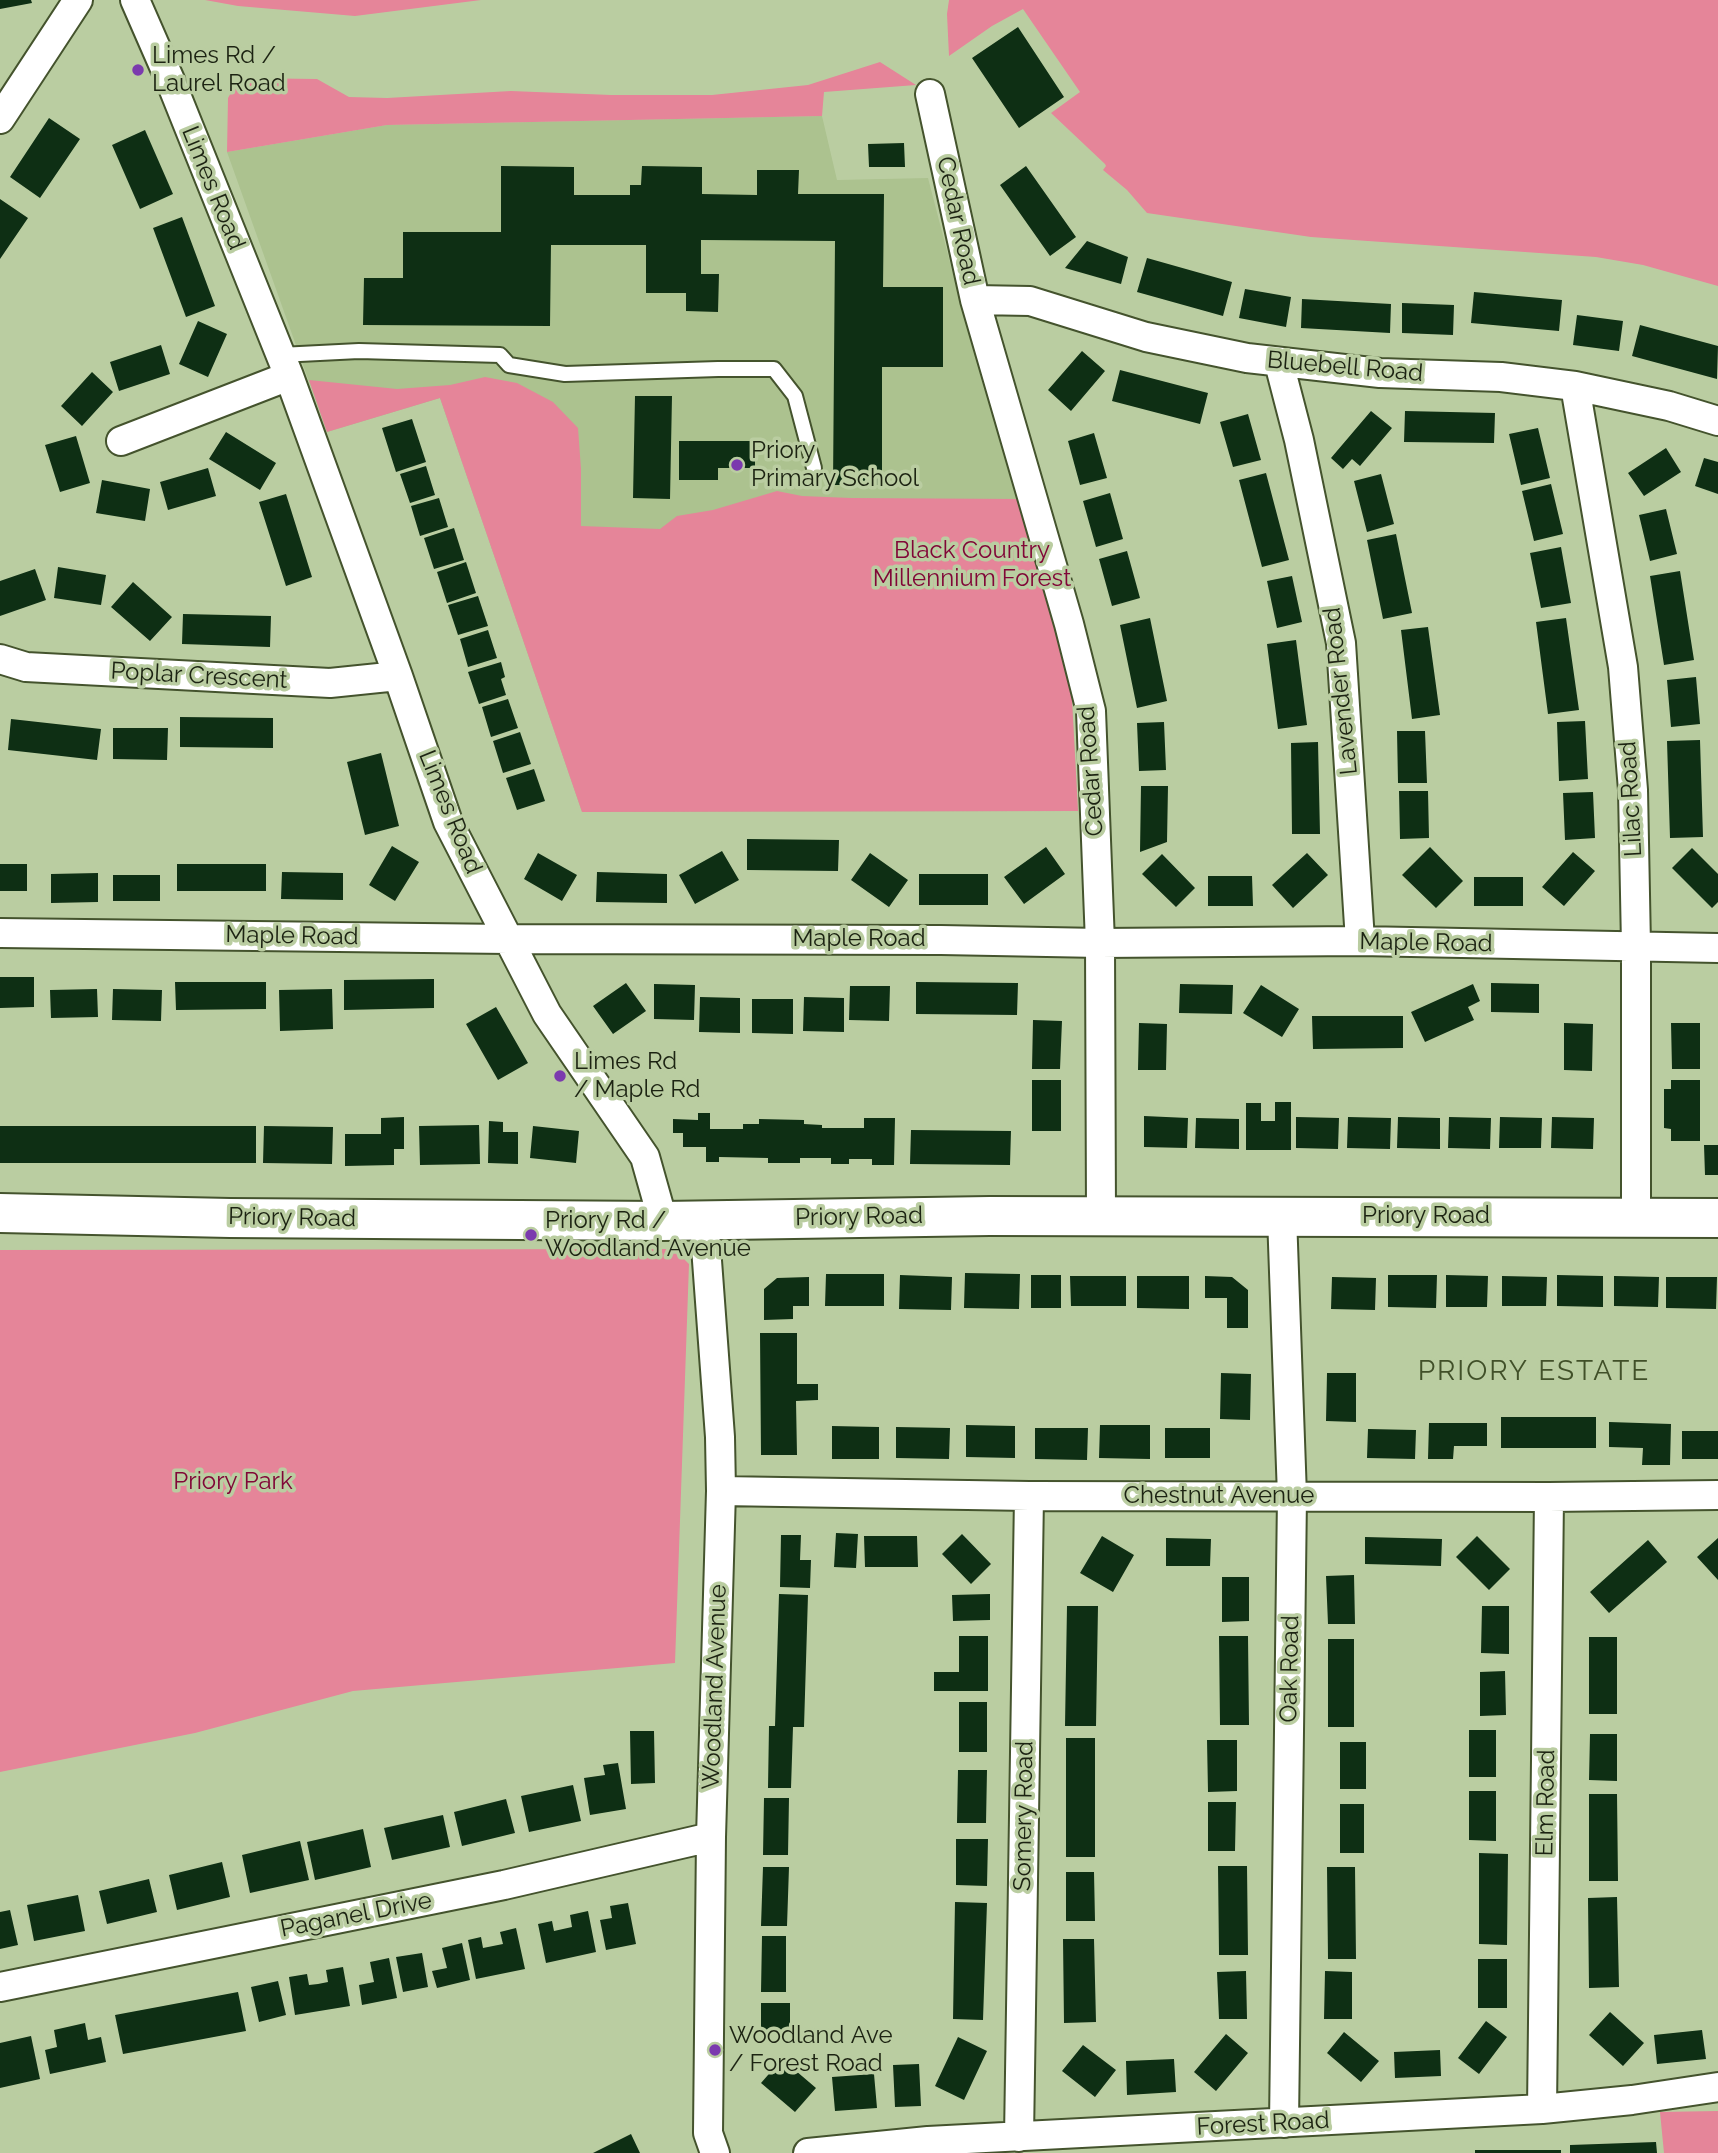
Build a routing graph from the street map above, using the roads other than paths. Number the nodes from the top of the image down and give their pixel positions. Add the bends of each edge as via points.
1 (78, 0) edge
2 (135, 0) edge
3 (930, 94) dead end
4 (0, 119) edge
5 (975, 300) junction
6 (1279, 363) junction
7 (284, 366) junction
8 (1575, 386) junction
9 (1718, 421) edge
10 (121, 441) dead end
11 (814, 468) dead end
12 (0, 659) edge
13 (398, 676) junction
14 (0, 933) edge
15 (508, 939) junction
16 (1360, 941) junction
17 (1100, 943) junction
18 (1636, 946) junction
19 (1718, 948) edge
20 (0, 1213) edge
21 (1101, 1216) junction
22 (1282, 1216) junction
23 (1636, 1216) junction
24 (1718, 1218) edge
25 (704, 1220) junction
26 (663, 1221) junction
27 (721, 1491) junction
28 (1718, 1495) edge
29 (1029, 1496) junction
30 (1292, 1496) junction
31 (1549, 1497) junction
32 (711, 1837) junction
33 (0, 1987) edge
34 (1718, 2087) edge
35 (1542, 2109) junction
36 (1284, 2123) junction
37 (1019, 2137) junction
38 (715, 2153) edge
39 (808, 2153) edge

1 - 4 street
2 - 7 street, Limes Road
3 - 5 street, Cedar Road
5 - 6 street, Bluebell Road via 1030,301 1146,337
5 - 17 street, Cedar Road via 1091,712
6 - 8 street, Bluebell Road
6 - 16 street, Lavender Road via 1341,643
7 - 10 street
7 - 11 lane via 359,351 500,355 509,365 565,374 774,369 795,397
7 - 13 street, Limes Road
8 - 9 street, Bluebell Road via 1669,405
8 - 18 street, Lilac Road via 1623,667 1633,790
12 - 13 street, Poplar Crescent via 26,667 330,683
13 - 15 street, Limes Road via 448,822
14 - 15 street, Maple Road
15 - 17 street, Maple Road
15 - 26 street, Limes Road via 547,1014 645,1157
16 - 17 street, Maple Road
16 - 18 street, Maple Road
17 - 21 street, Cedar Road
18 - 19 street, Maple Road
18 - 23 street, Lilac Road
20 - 26 main road, Priory Road
21 - 22 main road, Priory Road
21 - 25 main road, Priory Road
22 - 23 main road, Priory Road
22 - 30 street, Oak Road
23 - 24 main road, Priory Road
25 - 26 main road, Priory Road
25 - 27 street, Woodland Avenue
27 - 29 street, Chestnut Avenue
27 - 32 street, Woodland Avenue
28 - 31 street, Chestnut Avenue
29 - 30 street, Chestnut Avenue
29 - 37 street, Somery Road
30 - 31 street, Chestnut Avenue
30 - 36 street, Oak Road
31 - 35 street, Elm Road
32 - 33 street, Paganel Drive via 504,1885
32 - 38 street, Woodland Avenue via 708,2133
34 - 35 street, Forest Road
35 - 36 street, Forest Road
36 - 37 street, Forest Road
37 - 39 street, Forest Road

